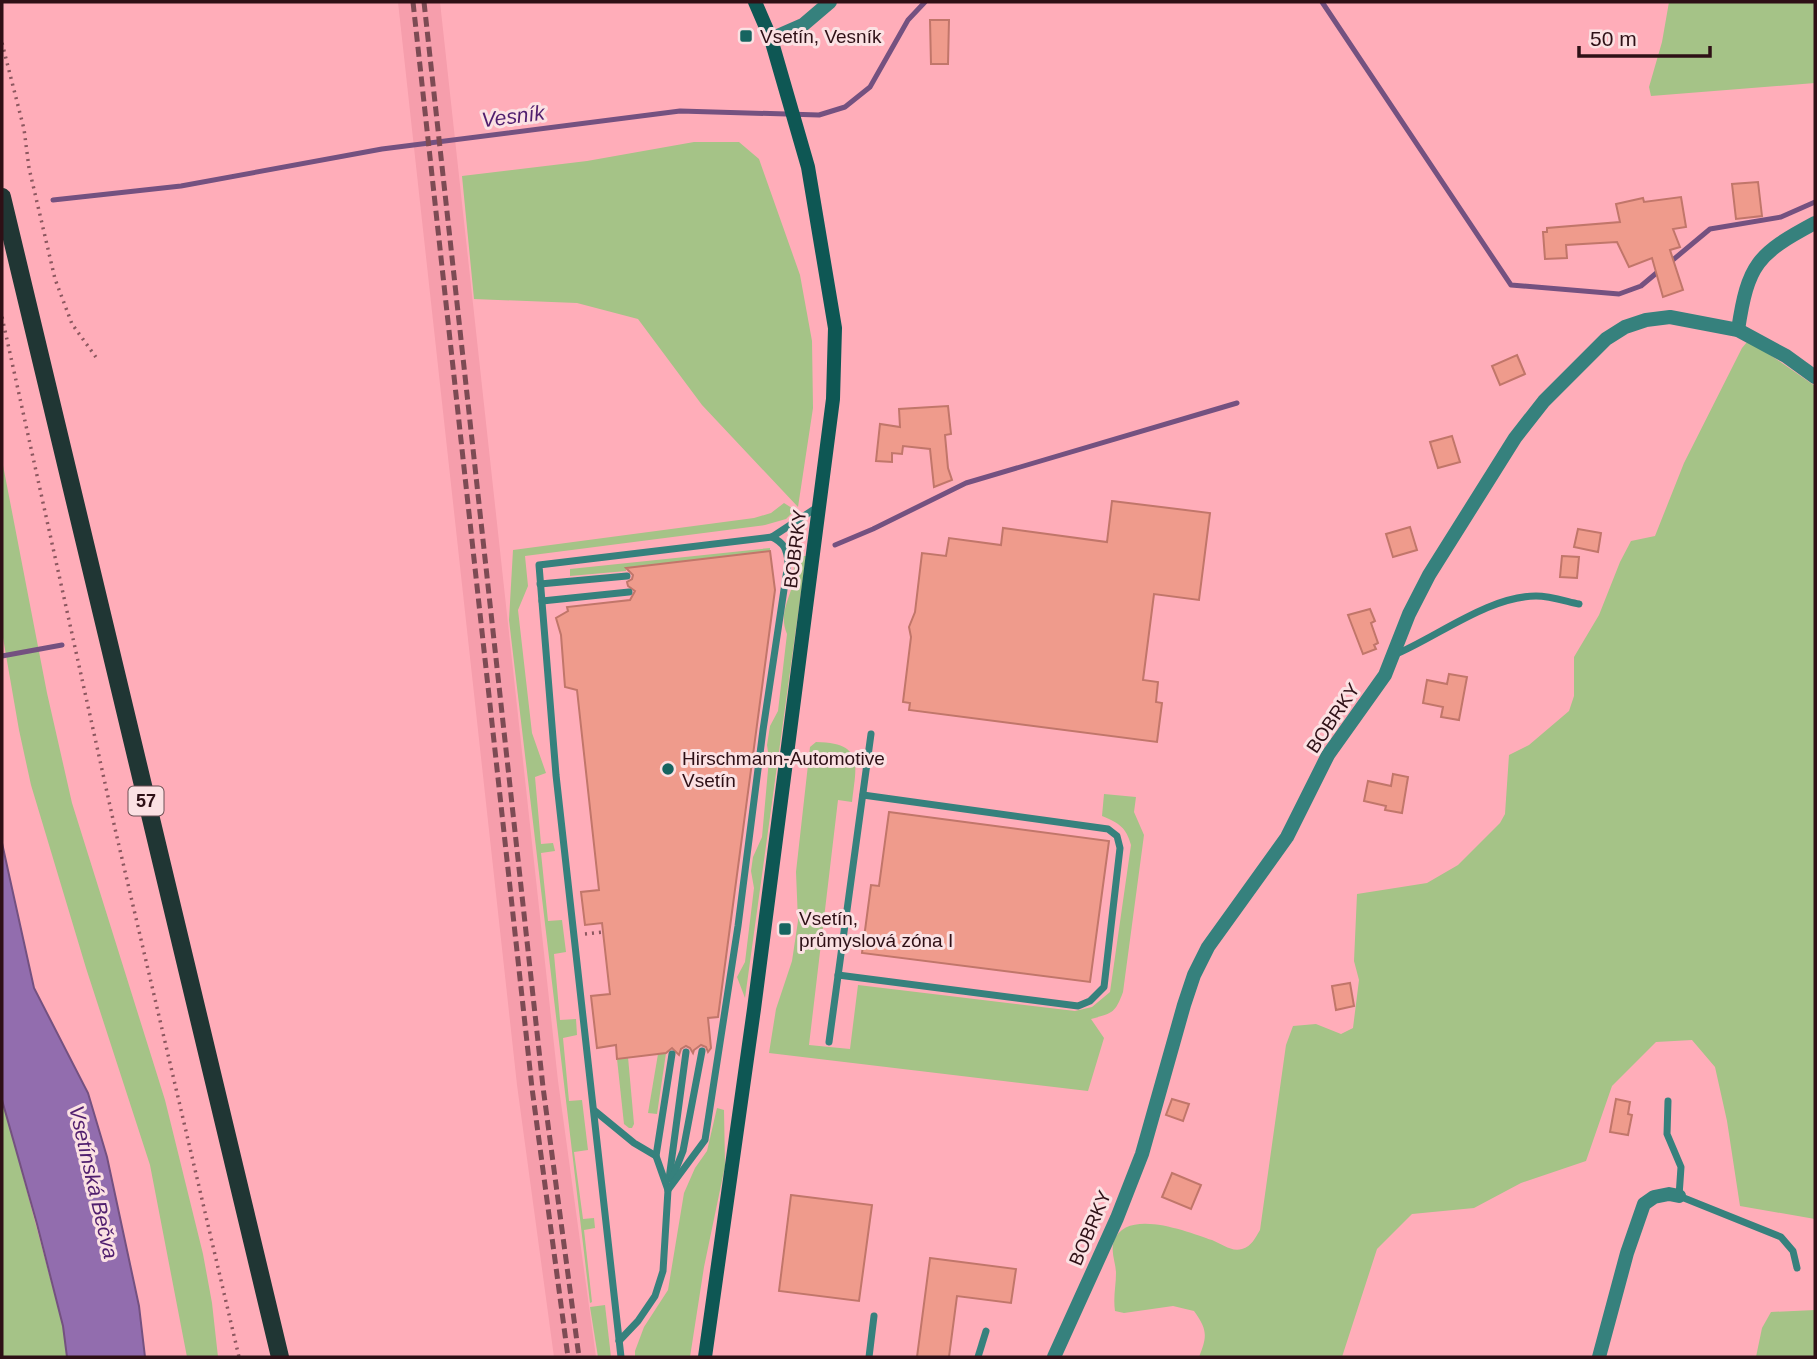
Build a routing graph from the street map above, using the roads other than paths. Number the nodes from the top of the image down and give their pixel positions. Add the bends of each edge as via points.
1 (755, 2) edge
2 (830, 2) edge
3 (771, 39) junction
4 (2, 197) edge
5 (1815, 223) edge
6 (1738, 330) junction
7 (1815, 377) edge
8 (820, 505) junction
9 (772, 537) junction
10 (626, 576) dead end
11 (540, 584) junction
12 (629, 592) dead end
13 (542, 601) junction
14 (1579, 604) dead end
15 (1394, 655) junction
16 (871, 734) dead end
17 (863, 795) junction
18 (838, 975) junction
19 (829, 1042) dead end
20 (702, 1051) dead end
21 (686, 1052) dead end
22 (672, 1054) dead end
23 (1668, 1101) dead end
24 (594, 1110) junction
25 (656, 1156) junction
26 (667, 1190) junction
27 (1679, 1196) junction
28 (1797, 1268) dead end
29 (874, 1315) dead end
30 (986, 1331) dead end
31 (620, 1341) junction
32 (280, 1357) edge
33 (621, 1357) edge
34 (705, 1357) edge
35 (869, 1357) edge
36 (978, 1357) edge
37 (1054, 1357) edge
38 (1599, 1357) edge

1 - 3 street, BOBRKY
2 - 3 street via 803,25
3 - 8 street, BOBRKY via 808,167 835,328 833,399
4 - 32 main road, 57
5 - 6 street via 1767,253 1754,267
6 - 7 street, BOBRKY
6 - 15 street, BOBRKY via 1670,317 1625,327 1606,340 1544,401 1515,438 1429,575
8 - 9 lane
8 - 34 street, BOBRKY
9 - 11 lane via 538,565
9 - 26 lane via 788,551 788,563 705,1140
10 - 11 lane
11 - 13 lane
12 - 13 lane
13 - 24 lane via 557,787
14 - 15 lane via 1536,596 1512,600
15 - 37 street, BOBRKY via 1385,675 1328,755 1287,837 1208,947 1194,975 1142,1154
16 - 17 lane
17 - 18 lane
17 - 18 lane via 1108,829 1117,836 1121,848 1104,987 1078,1006
18 - 19 lane
20 - 26 lane via 683,1151
21 - 26 lane
22 - 25 lane
23 - 27 lane via 1667,1134 1681,1167
24 - 25 lane
24 - 31 lane
25 - 26 lane
26 - 31 lane via 663,1271 655,1296
27 - 28 lane via 1781,1237 1793,1251
27 - 38 street via 1654,1197 1644,1204
29 - 35 lane
30 - 36 lane
31 - 33 lane

